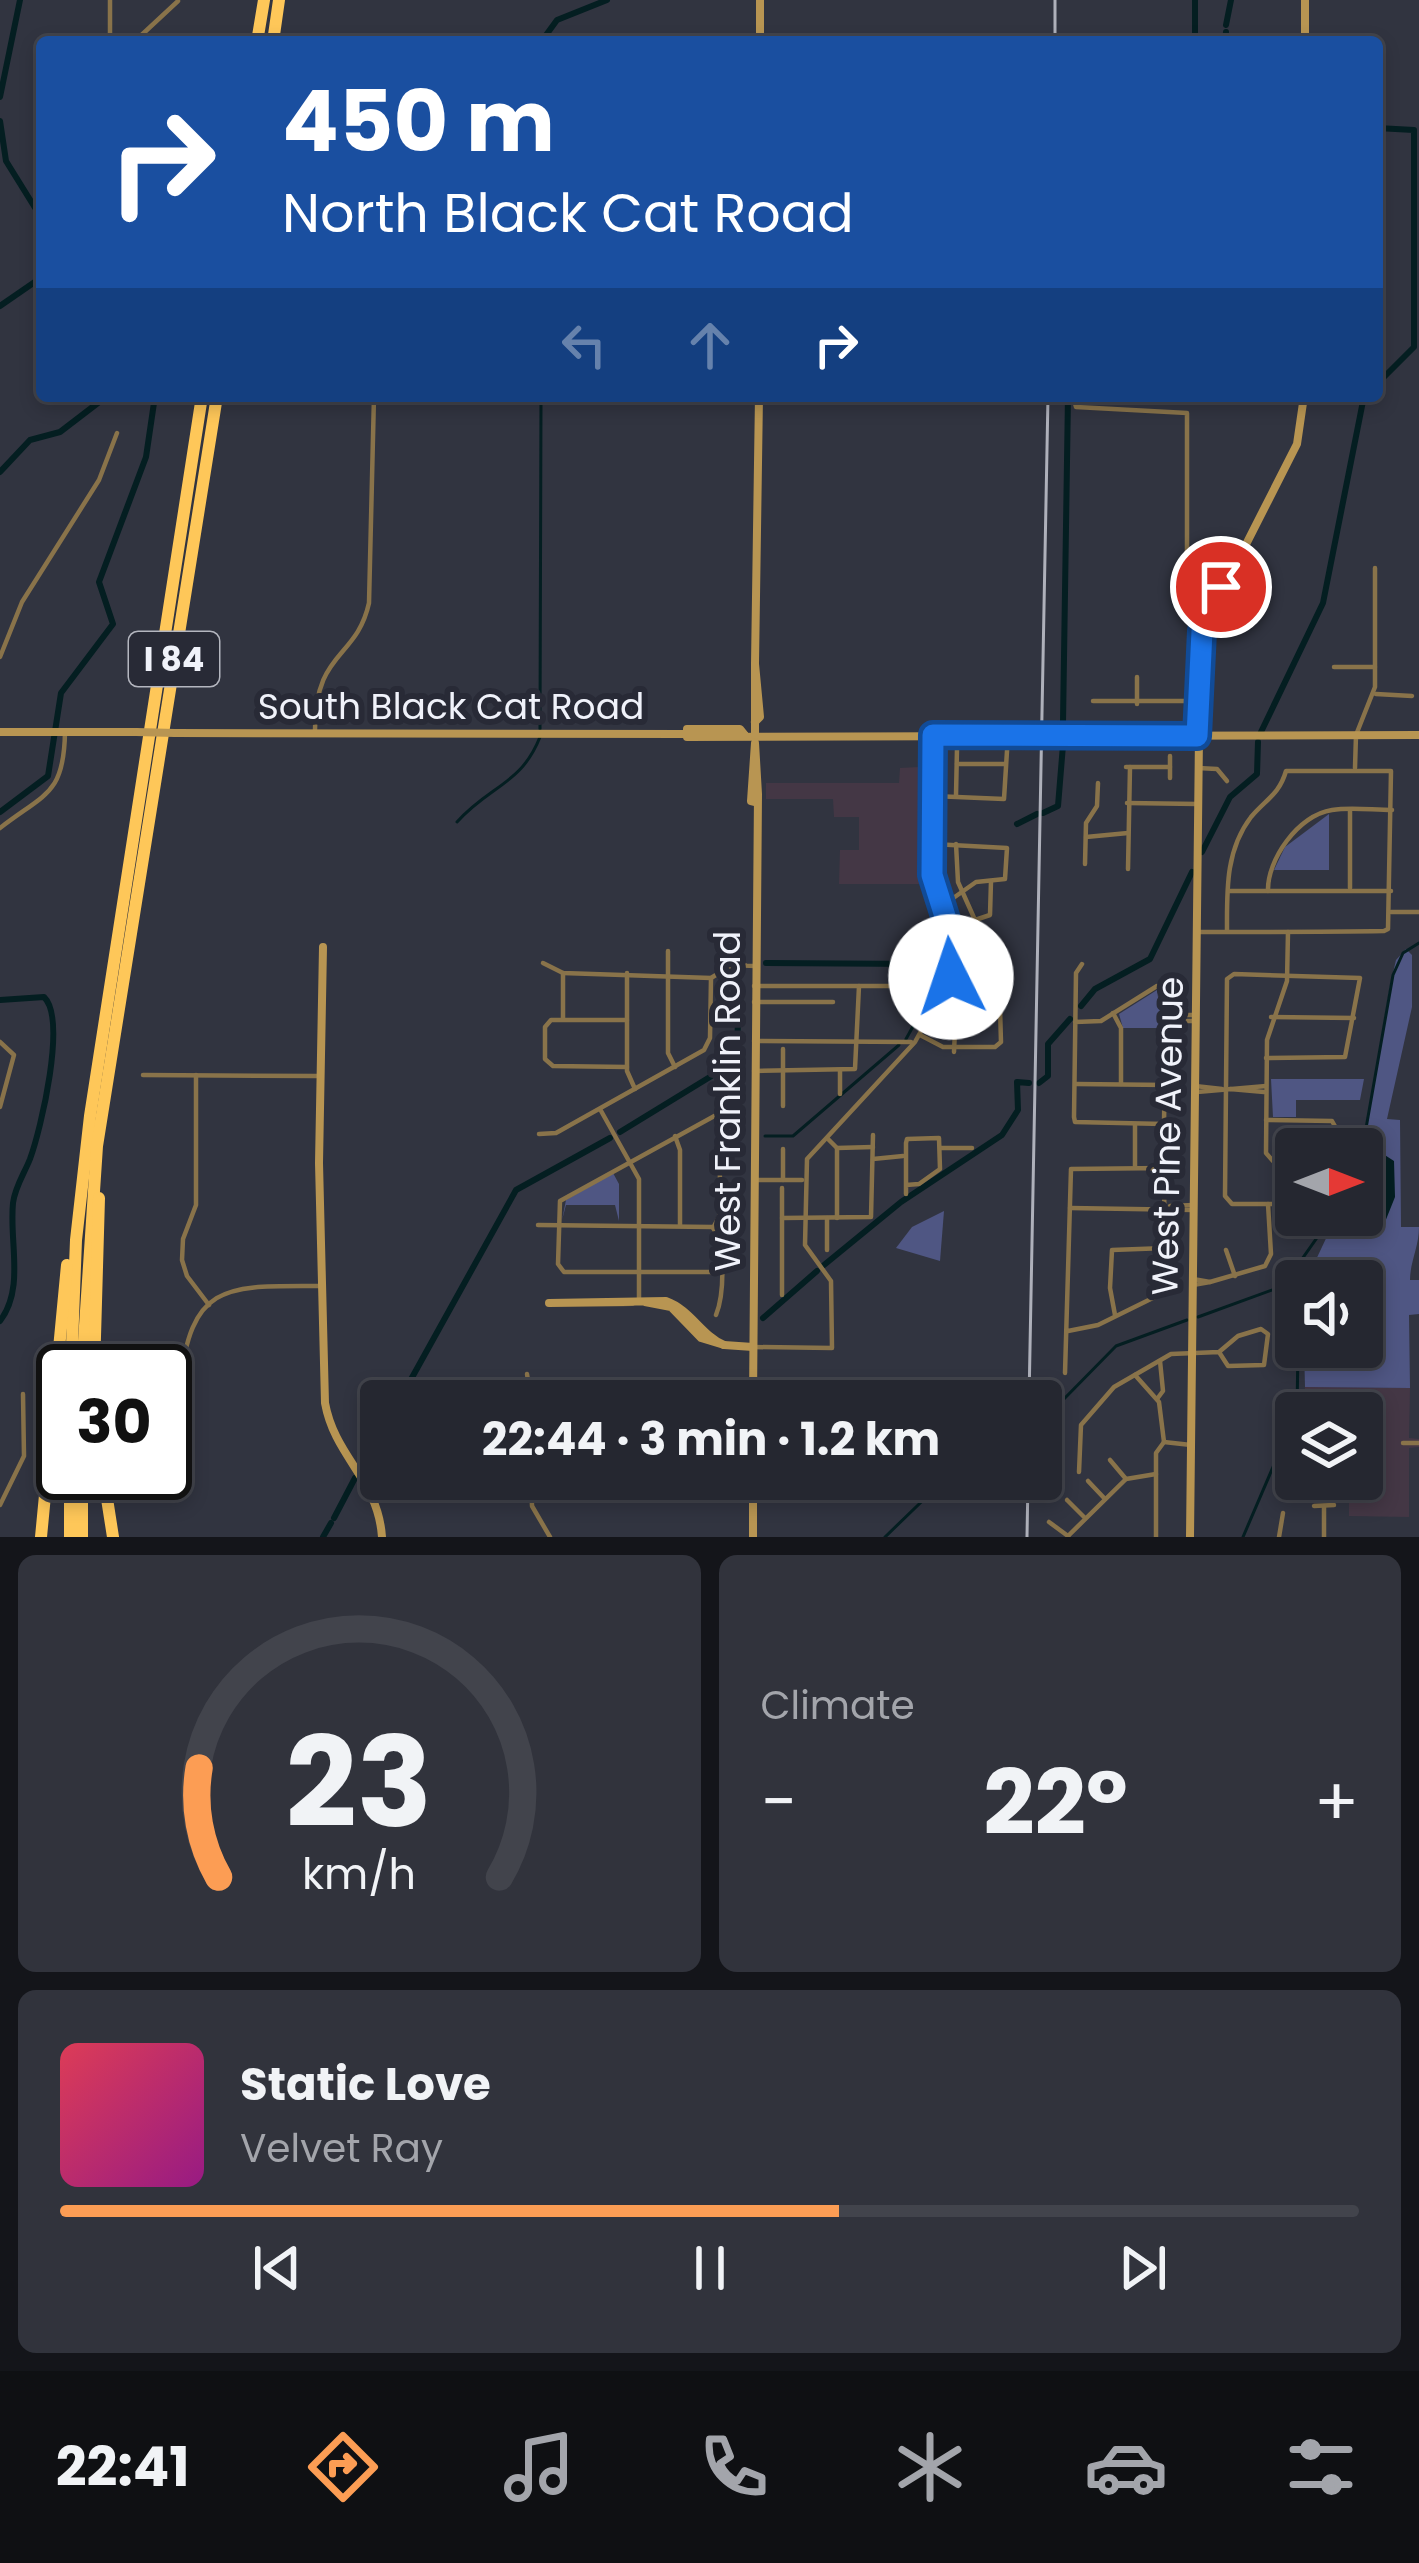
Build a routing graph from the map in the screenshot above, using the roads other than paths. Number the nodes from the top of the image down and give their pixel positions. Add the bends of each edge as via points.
1 (110, 0) edge
2 (264, 0) edge
3 (280, 0) edge
4 (760, 0) edge
5 (1305, 0) edge
6 (178, 2) edge
7 (110, 36) edge
8 (141, 36) edge
9 (258, 36) edge
10 (274, 36) edge
11 (760, 36) edge
12 (1305, 36) edge
13 (201, 402) edge
14 (216, 402) edge
15 (374, 402) edge
16 (759, 402) edge
17 (1075, 402) edge
18 (1303, 402) edge
19 (117, 434) dead end
20 (1375, 568) dead end
21 (1200, 645) junction
22 (0, 657) edge
23 (1334, 667) dead end
24 (1376, 667) junction
25 (1137, 677) dead end
26 (1374, 694) junction
27 (1412, 696) dead end
28 (1093, 701) dead end
29 (1197, 701) junction
30 (1137, 704) junction
31 (0, 732) edge
32 (58, 732) junction
33 (315, 733) junction
34 (933, 735) junction
35 (1008, 735) junction
36 (1356, 735) junction
37 (1419, 735) edge
38 (1198, 736) junction
39 (751, 737) junction
40 (957, 748) dead end
41 (1170, 756) dead end
42 (956, 764) junction
43 (1007, 764) junction
44 (1170, 767) junction
45 (1198, 768) junction
46 (1355, 769) junction
47 (1235, 777) dead end
48 (1170, 778) dead end
49 (1097, 783) dead end
50 (933, 796) junction
51 (956, 798) junction
52 (1127, 803) junction
53 (1198, 804) junction
54 (1350, 810) junction
55 (1392, 810) junction
56 (0, 828) edge
57 (1128, 833) junction
58 (1086, 837) junction
59 (933, 844) junction
60 (956, 844) junction
61 (1085, 864) dead end
62 (1128, 868) dead end
63 (991, 881) junction
64 (962, 891) junction
65 (1227, 891) junction
66 (1268, 891) junction
67 (1350, 891) junction
68 (1391, 891) junction
69 (942, 906) junction
70 (1391, 912) junction
71 (1419, 912) edge
72 (131, 923) junction
73 (1197, 932) junction
74 (1227, 932) junction
75 (1288, 932) junction
76 (323, 947) dead end
77 (668, 951) dead end
78 (543, 963) dead end
79 (1082, 964) dead end
80 (750, 965) junction
81 (952, 971) junction
82 (563, 973) junction
83 (627, 973) junction
84 (668, 974) junction
85 (1288, 975) junction
86 (710, 978) junction
87 (754, 986) junction
88 (859, 986) junction
89 (942, 994) junction
90 (754, 1002) junction
91 (833, 1002) dead end
92 (1002, 1007) junction
93 (1113, 1013) junction
94 (1271, 1017) junction
95 (1167, 1018) junction
96 (1196, 1018) junction
97 (1354, 1018) junction
98 (563, 1019) junction
99 (627, 1020) junction
100 (1076, 1022) junction
101 (920, 1035) junction
102 (754, 1041) junction
103 (0, 1042) edge
104 (858, 1042) junction
105 (911, 1042) dead end
106 (783, 1049) dead end
107 (954, 1049) junction
108 (1267, 1058) junction
109 (675, 1066) junction
110 (627, 1067) junction
111 (754, 1071) junction
112 (783, 1071) junction
113 (840, 1071) junction
114 (143, 1075) dead end
115 (196, 1075) junction
116 (321, 1076) junction
117 (1074, 1084) junction
118 (1120, 1084) junction
119 (1167, 1085) junction
120 (635, 1089) junction
121 (1195, 1089) junction
122 (1226, 1089) junction
123 (1267, 1089) junction
124 (840, 1094) dead end
125 (783, 1106) dead end
126 (0, 1107) edge
127 (600, 1108) junction
128 (1266, 1120) junction
129 (1135, 1125) junction
130 (1334, 1128) edge
131 (539, 1134) dead end
132 (674, 1134) junction
133 (873, 1136) dead end
134 (828, 1139) junction
135 (873, 1147) junction
136 (837, 1148) junction
137 (940, 1148) junction
138 (962, 1148) junction
139 (972, 1148) dead end
140 (784, 1149) dead end
141 (906, 1156) junction
142 (962, 1157) dead end
143 (629, 1159) junction
144 (873, 1159) junction
145 (1275, 1160) edge
146 (1135, 1166) junction
147 (754, 1180) junction
148 (804, 1180) junction
149 (783, 1184) junction
150 (906, 1185) junction
151 (906, 1194) dead end
152 (1268, 1204) junction
153 (1275, 1204) edge
154 (79, 1205) junction
155 (1194, 1207) junction
156 (1070, 1208) junction
157 (1166, 1208) junction
158 (782, 1218) junction
159 (805, 1218) junction
160 (827, 1218) junction
161 (837, 1218) junction
162 (538, 1226) dead end
163 (559, 1226) junction
164 (640, 1226) junction
165 (680, 1226) junction
166 (713, 1228) junction
167 (1166, 1248) junction
168 (827, 1250) dead end
169 (1226, 1250) dead end
170 (720, 1272) junction
171 (640, 1273) junction
172 (1235, 1276) junction
173 (1193, 1282) junction
174 (320, 1286) junction
175 (782, 1295) dead end
176 (639, 1302) junction
177 (543, 1303) dead end
178 (209, 1305) junction
179 (716, 1316) dead end
180 (1116, 1316) junction
181 (1068, 1330) junction
182 (72, 1344) edge
183 (84, 1344) edge
184 (95, 1344) edge
185 (184, 1344) edge
186 (753, 1347) junction
187 (1191, 1352) junction
188 (1219, 1352) junction
189 (1160, 1361) junction
190 (1065, 1373) dead end
191 (527, 1374) dead end
192 (1135, 1375) junction
193 (528, 1380) edge
194 (753, 1380) edge
195 (23, 1394) dead end
196 (1157, 1400) junction
197 (1164, 1442) junction
198 (1402, 1443) dead end
199 (1419, 1443) edge
200 (1191, 1445) junction
201 (1110, 1460) dead end
202 (1079, 1472) dead end
203 (1156, 1474) junction
204 (1126, 1479) junction
205 (1088, 1480) dead end
206 (1105, 1498) junction
207 (70, 1500) edge
208 (82, 1500) edge
209 (107, 1500) edge
210 (532, 1500) edge
211 (753, 1500) edge
212 (1067, 1500) dead end
213 (0, 1505) edge
214 (1314, 1505) dead end
215 (1324, 1505) junction
216 (1334, 1505) dead end
217 (1283, 1513) dead end
218 (1085, 1519) junction
219 (1048, 1522) dead end
220 (112, 1534) edge
221 (1068, 1536) edge
222 (43, 1537) edge
223 (70, 1537) edge
224 (82, 1537) edge
225 (382, 1537) edge
226 (550, 1537) edge
227 (753, 1537) edge
228 (1156, 1537) edge
229 (1190, 1537) edge
230 (1279, 1537) edge
231 (1324, 1537) edge

1 - 7 street
2 - 9 highway
3 - 10 highway
4 - 11 street
5 - 12 street
6 - 8 street
13 - 154 highway, I 84
14 - 72 highway, I 84
15 - 33 street via 369,603 321,678
16 - 39 street, West Franklin Road via 760,717
17 - 21 street via 1187,413 1187,616
18 - 21 street, West Pine Avenue via 1297,444 1208,613
19 - 22 street via 99,479 22,602
20 - 24 street
21 - 29 street, West Pine Avenue
23 - 24 street
24 - 26 street
25 - 30 street
26 - 27 street
26 - 36 street
28 - 30 street
29 - 30 street
29 - 38 street, West Pine Avenue
31 - 32 street, South Black Cat Road
32 - 33 street, South Black Cat Road, bridge
32 - 56 street via 64,766 57,785
33 - 39 street, South Black Cat Road via 740,729
34 - 35 street, South Black Cat Road
34 - 39 street, South Black Cat Road
34 - 50 street
35 - 38 street, South Black Cat Road
35 - 43 street
36 - 37 street, South Black Cat Road
36 - 38 street, South Black Cat Road
36 - 46 street
38 - 45 street, West Pine Avenue
39 - 80 street, West Franklin Road
40 - 42 street
41 - 44 street
42 - 43 street
42 - 51 street
43 - 51 street via 1005,798
44 - 48 street
44 - 52 street via 1128,767
45 - 47 street via 1217,769 1225,784
45 - 53 street, West Pine Avenue
46 - 55 street via 1391,771
46 - 65 street via 1286,771 1277,796 1246,827
49 - 58 street
50 - 51 street
50 - 59 street
52 - 53 street
52 - 57 street
53 - 73 street, West Pine Avenue
54 - 55 street
54 - 66 street via 1323,812 1287,840
54 - 67 street
55 - 68 street
57 - 58 street
57 - 62 street
58 - 61 street
59 - 60 street
59 - 69 street
60 - 63 street via 1006,846 1005,879
60 - 64 street
63 - 64 street
63 - 64 street via 988,919 974,919
64 - 69 street
65 - 66 street
65 - 74 street
66 - 67 street
67 - 68 street
68 - 70 street
69 - 81 street
70 - 71 street
70 - 75 street via 1388,929
72 - 183 highway, I 84 via 92,1197
72 - 184 highway via 100,1197
73 - 74 street
73 - 96 street, West Pine Avenue
74 - 75 street
75 - 85 street
76 - 116 street
77 - 84 street
78 - 82 street
79 - 100 street
80 - 86 street
80 - 87 street, West Franklin Road
81 - 89 street
81 - 92 street via 999,974
82 - 83 street
82 - 98 street
83 - 84 street
83 - 99 street
84 - 86 street
84 - 109 street
85 - 94 street
85 - 97 street via 1360,978
85 - 122 street via 1228,976
86 - 109 street via 705,1048
87 - 88 street
87 - 90 street, West Franklin Road
88 - 89 street
88 - 104 street
89 - 101 street
90 - 91 street
90 - 102 street, West Franklin Road
92 - 107 street via 1000,1044
92 - 107 street via 956,1010
93 - 95 street via 1163,987
93 - 100 street
93 - 118 street via 1121,1032
94 - 97 street
94 - 108 street
95 - 96 street
95 - 119 street
96 - 121 street, West Pine Avenue
97 - 108 street via 1346,1057
98 - 99 street
98 - 110 street via 549,1021 548,1065
99 - 110 street
100 - 117 street
101 - 107 street
101 - 134 street
102 - 104 street
102 - 111 street, West Franklin Road
103 - 126 street via 14,1055
104 - 105 street
104 - 113 street via 855,1069
106 - 112 street
108 - 123 street
109 - 120 street
110 - 120 street
111 - 112 street
111 - 147 street, West Franklin Road
112 - 113 street
112 - 125 street
113 - 124 street
114 - 115 street
115 - 116 street
115 - 178 street via 196,1205 182,1260
116 - 174 street
117 - 118 street
117 - 129 street via 1075,1122
118 - 119 street
119 - 129 street via 1167,1120
120 - 127 street
121 - 122 street
121 - 155 street, West Pine Avenue
122 - 123 street
122 - 152 street via 1227,1202
123 - 128 street
127 - 131 street
127 - 143 street
128 - 130 street
128 - 145 street via 1268,1160
129 - 146 street
132 - 143 street
132 - 165 street
132 - 166 street via 718,1114 721,1213
133 - 135 street
134 - 136 street
134 - 148 street via 807,1159
135 - 136 street
135 - 144 street
136 - 161 street
137 - 138 street
137 - 141 street via 939,1138 907,1139
137 - 150 street via 940,1169
138 - 139 street
138 - 142 street
140 - 149 street
141 - 144 street
141 - 150 street
143 - 163 street via 560,1201
143 - 164 street via 639,1179
144 - 161 street via 871,1217
146 - 156 street via 1073,1167
146 - 157 street via 1164,1168
147 - 149 street
147 - 186 street, West Franklin Road
148 - 149 street
148 - 159 street
149 - 158 street
150 - 151 street
152 - 153 street
152 - 172 street via 1271,1254 1265,1266
154 - 182 highway, I 84
154 - 222 highway
155 - 157 street
155 - 173 street, West Pine Avenue
156 - 157 street
156 - 181 street
157 - 167 street
158 - 159 street
158 - 175 street
159 - 160 street
159 - 186 street via 806,1250 831,1281 832,1348
160 - 161 street
160 - 168 street
162 - 163 street
163 - 164 street
163 - 171 street via 562,1271
164 - 165 street
164 - 171 street
165 - 166 street
166 - 170 street via 721,1240
167 - 180 street via 1165,1292
167 - 180 street via 1112,1250
169 - 172 street
170 - 171 street
170 - 179 street
171 - 176 street
172 - 173 street
173 - 187 street, West Pine Avenue
174 - 178 street via 240,1286
174 - 225 street via 327,1418 370,1485
176 - 177 street
176 - 186 street via 671,1307 701,1338
178 - 185 street
180 - 181 street
181 - 190 street
186 - 194 street, West Franklin Road
187 - 188 street
187 - 189 street
187 - 200 street, West Pine Avenue
188 - 188 street via 1238,1336 1265,1330 1266,1364 1228,1366
189 - 192 street
189 - 196 street
191 - 193 street
192 - 196 street
192 - 202 street via 1081,1425
195 - 213 street via 24,1456
196 - 197 street
197 - 200 street
197 - 203 street
198 - 199 street
200 - 229 street, West Pine Avenue
201 - 204 street
203 - 204 street
203 - 228 street
204 - 206 street
205 - 206 street
206 - 218 street
207 - 223 highway
208 - 224 highway
209 - 220 highway
210 - 226 street
211 - 227 street
212 - 218 street
214 - 215 street
215 - 216 street
215 - 231 street
217 - 230 street
218 - 221 street
219 - 221 street

